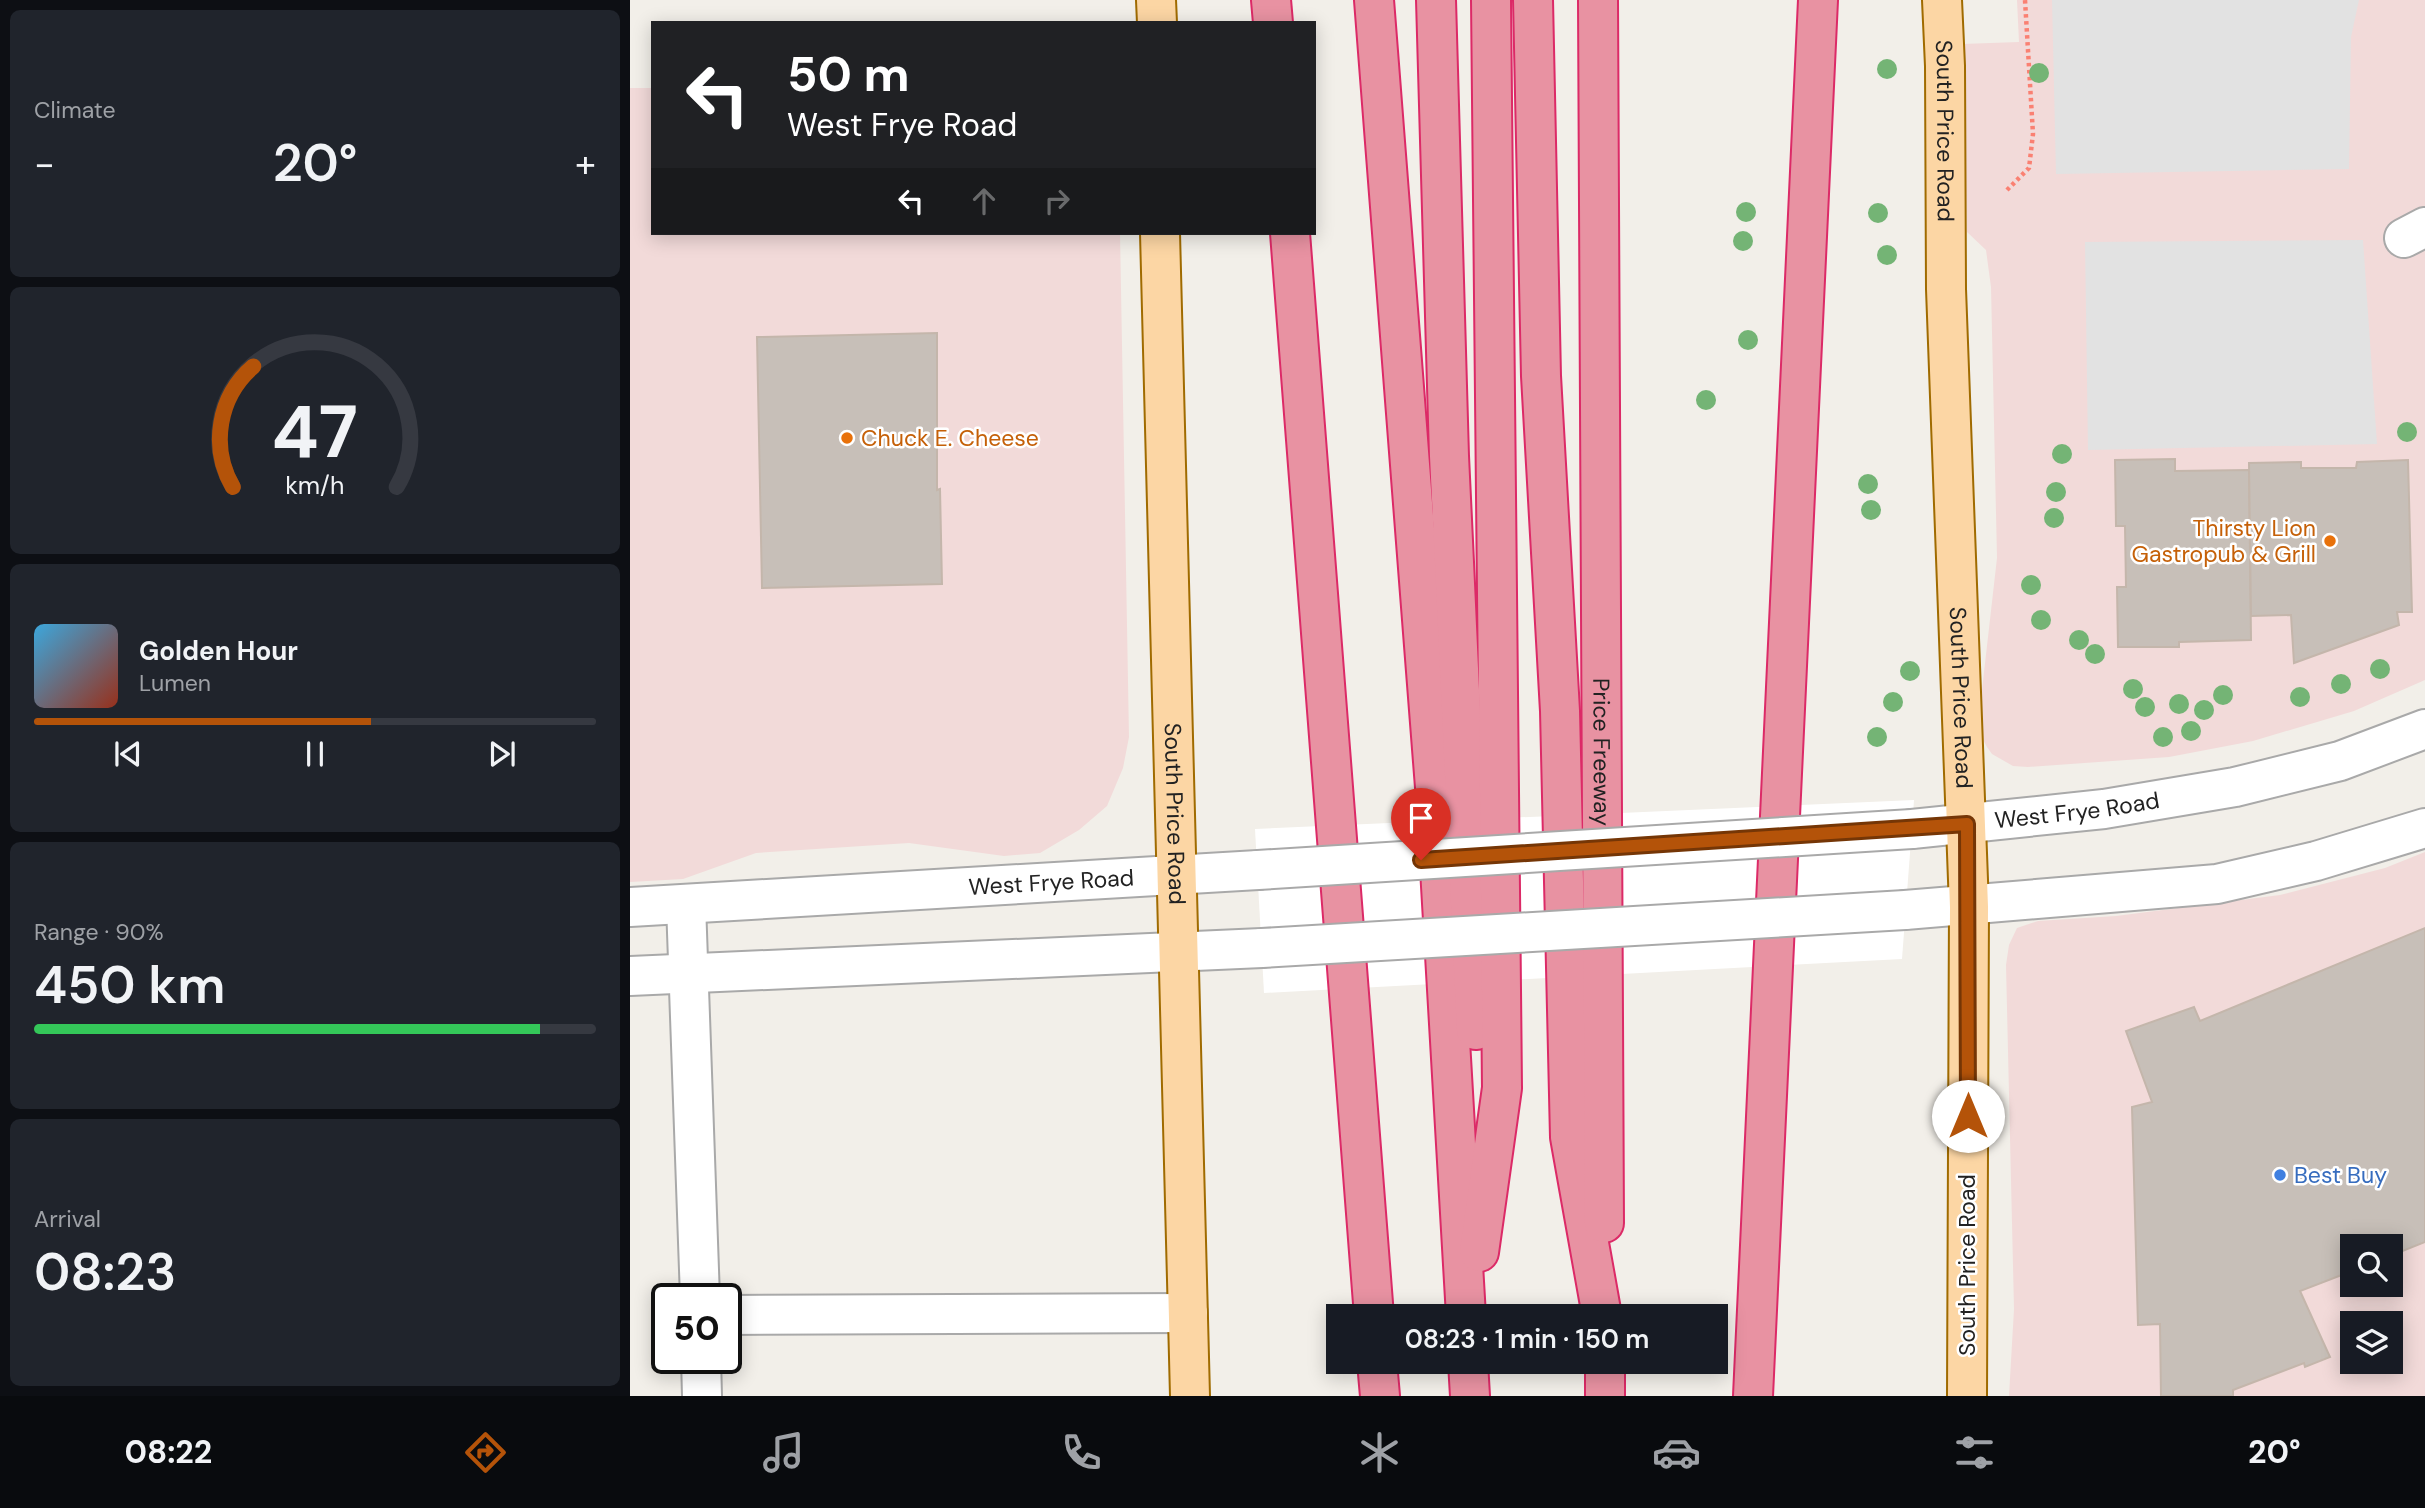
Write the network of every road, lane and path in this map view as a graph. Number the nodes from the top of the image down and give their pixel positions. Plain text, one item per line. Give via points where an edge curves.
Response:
1 (1156, 0) edge
2 (1271, 0) edge
3 (1374, 0) edge
4 (1436, 0) edge
5 (1491, 0) edge
6 (1533, 0) edge
7 (1598, 0) edge
8 (1614, 0) edge
9 (1818, 0) edge
10 (1942, 0) edge
11 (2025, 0) edge
12 (1157, 21) edge
13 (1273, 21) edge
14 (1600, 189) junction
15 (2007, 190) dead end
16 (1160, 235) edge
17 (1290, 235) edge
18 (2425, 729) edge
19 (1967, 824) junction
20 (2425, 828) edge
21 (1175, 874) junction
22 (686, 904) junction
23 (630, 907) edge
24 (1969, 907) junction
25 (1178, 950) junction
26 (690, 973) junction
27 (630, 976) edge
28 (700, 1283) edge
29 (1373, 1304) edge
30 (1467, 1304) edge
31 (1468, 1304) edge
32 (1470, 1304) edge
33 (1601, 1304) edge
34 (1603, 1304) edge
35 (1188, 1313) junction
36 (742, 1315) edge
37 (701, 1374) edge
38 (1378, 1374) edge
39 (1469, 1374) edge
40 (1605, 1374) edge
41 (702, 1396) edge
42 (1191, 1396) edge
43 (1380, 1396) edge
44 (1470, 1396) edge
45 (1605, 1396) edge
46 (1753, 1396) edge
47 (1967, 1396) edge

1 - 12 main road
2 - 13 highway
3 - 30 highway via 1436,800
4 - 31 highway via 1449,456 1476,1051
5 - 32 highway via 1502,1088
6 - 33 highway via 1541,376 1560,711 1570,1136
7 - 14 highway
8 - 14 highway
9 - 46 highway
10 - 19 main road, South Price Road via 1946,289
11 - 15 path via 2033,134 2029,168
14 - 34 highway, Price Freeway
16 - 21 main road, South Price Road
17 - 29 highway
18 - 19 street, West Frye Road via 2340,761 2235,786 2104,809
19 - 21 street, West Frye Road, bridge
19 - 24 main road, South Price Road
20 - 24 street via 2316,861 2217,884
21 - 22 street, West Frye Road
21 - 25 main road, South Price Road
22 - 23 street, West Frye Road
22 - 26 street
24 - 25 street, bridge
24 - 47 main road, South Price Road
25 - 26 street
25 - 35 main road, South Price Road
26 - 27 street
26 - 28 street
35 - 36 street
35 - 42 main road, South Price Road
37 - 41 street
38 - 43 highway
39 - 44 highway
40 - 45 highway

